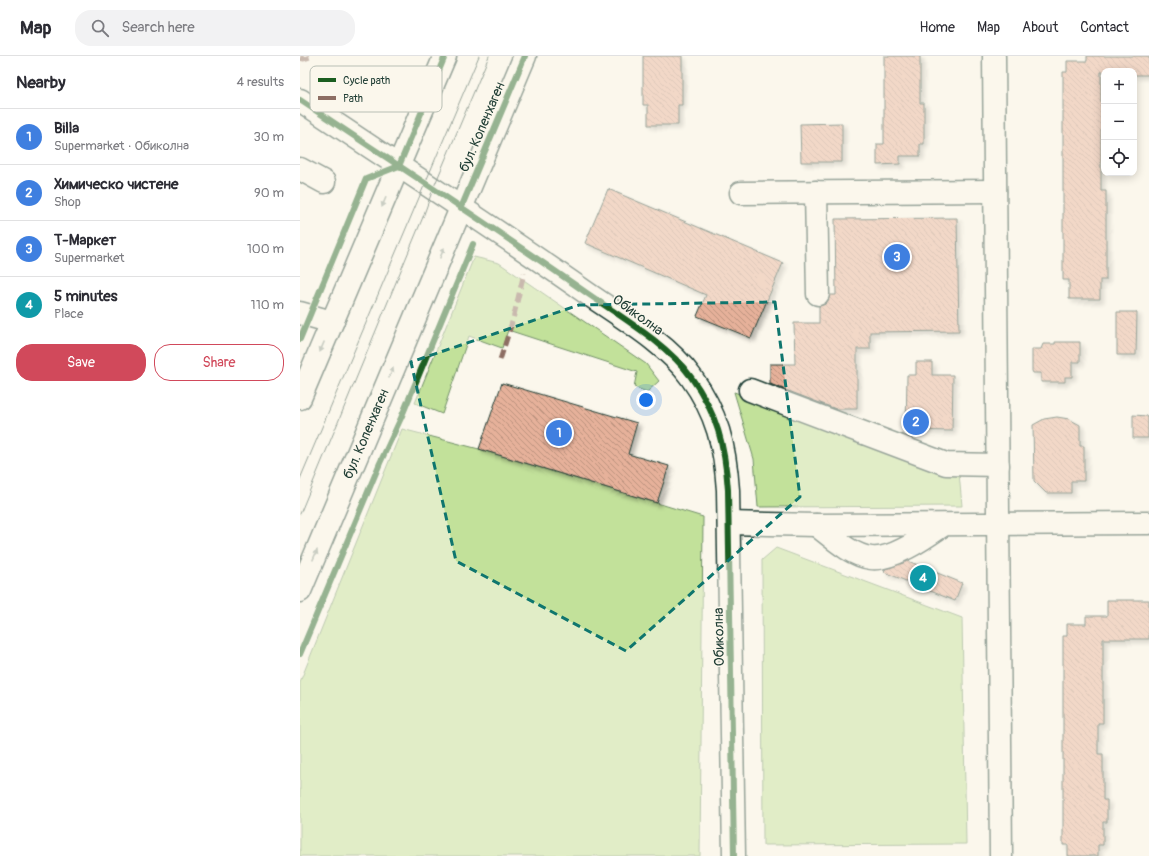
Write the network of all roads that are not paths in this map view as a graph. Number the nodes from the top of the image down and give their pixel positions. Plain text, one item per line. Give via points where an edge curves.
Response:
1 (445, 56) edge
2 (525, 56) edge
3 (994, 56) edge
4 (441, 66) edge
5 (300, 100) edge
6 (310, 107) edge
7 (318, 112) edge
8 (421, 112) edge
9 (398, 166) junction
10 (300, 169) edge
11 (324, 182) dead end
12 (995, 191) junction
13 (741, 192) dead end
14 (816, 192) junction
15 (461, 208) junction
16 (818, 294) dead end
17 (300, 313) edge
18 (332, 322) junction
19 (750, 390) dead end
20 (300, 398) edge
21 (998, 465) junction
22 (729, 523) junction
23 (1149, 523) edge
24 (998, 524) junction
25 (816, 525) junction
26 (943, 525) junction
27 (300, 591) edge
28 (734, 856) edge
29 (1002, 856) edge

1 - 4 street
2 - 15 street, бул. Копенхаген
3 - 12 street
5 - 6 street, Обиколна
7 - 9 street, Обиколна
8 - 9 street
9 - 15 street, Обиколна
9 -> 18 street
10 - 11 street
12 - 14 street
12 - 21 street
13 - 14 street
14 - 16 street
15 - 22 street, Обиколна via 657,343 690,375 702,393 721,437 726,456
27 -> 15 street, бул. Копенхаген
17 - 18 street
18 -> 20 street
19 - 21 street via 946,464
21 - 24 street
22 - 25 street
22 - 28 street, Обиколна
23 - 24 street
24 - 26 street
24 - 29 street
25 - 26 street
25 - 26 street via 850,550 872,558 910,547

